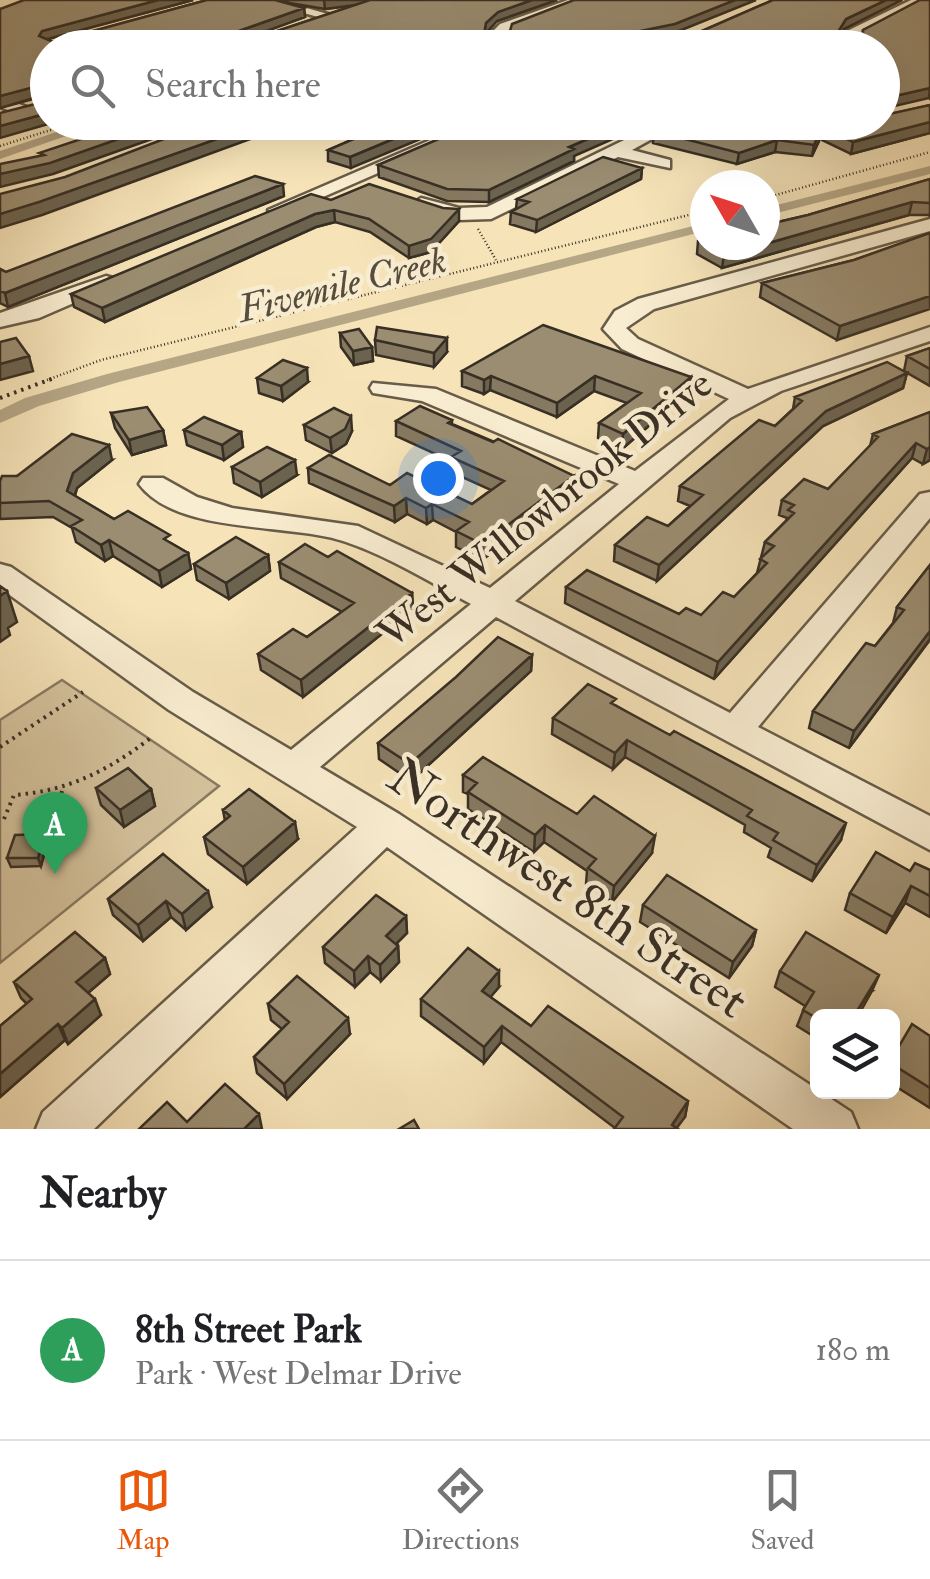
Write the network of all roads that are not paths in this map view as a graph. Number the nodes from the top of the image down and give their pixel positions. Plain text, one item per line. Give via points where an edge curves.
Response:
1 (263, 0) edge
2 (580, 0) edge
3 (921, 0) edge
4 (354, 12) edge
5 (336, 18) junction
6 (300, 28) edge
7 (502, 30) edge
8 (860, 30) edge
9 (0, 102) edge
10 (0, 116) edge
11 (443, 140) edge
12 (640, 140) edge
13 (618, 151) junction
14 (664, 164) dead end
15 (349, 180) junction
16 (374, 188) edge
17 (405, 198) edge
18 (260, 217) edge
19 (930, 225) edge
20 (119, 276) edge
21 (0, 320) edge
22 (930, 334) edge
23 (382, 388) dead end
24 (745, 397) junction
25 (638, 482) junction
26 (154, 484) dead end
27 (930, 500) edge
28 (0, 574) edge
29 (494, 602) junction
30 (734, 731) junction
31 (292, 770) junction
32 (385, 825) junction
33 (930, 834) edge
34 (60, 1129) edge
35 (834, 1129) edge

1 - 5 street
2 - 7 street
3 - 8 street
4 - 5 street
5 - 6 street
9 - 10 street via 28,108
11 - 15 street
12 - 13 street
13 - 14 street
13 - 17 street via 492,213 459,214
15 - 16 street
15 - 18 street
19 - 24 street via 646,304 614,329 630,344
20 - 21 street
22 - 24 street, West Willowbrook Drive
23 - 25 street via 427,394
24 - 25 street, West Willowbrook Drive
25 - 29 street, West Willowbrook Drive
26 - 29 street via 228,516 348,532
27 - 30 street
28 - 31 street, Northwest 8th Street
29 - 30 street
29 - 31 street, West Willowbrook Drive
30 - 33 street
31 - 32 street, Northwest 8th Street
32 - 34 street
32 - 35 street, Northwest 8th Street

